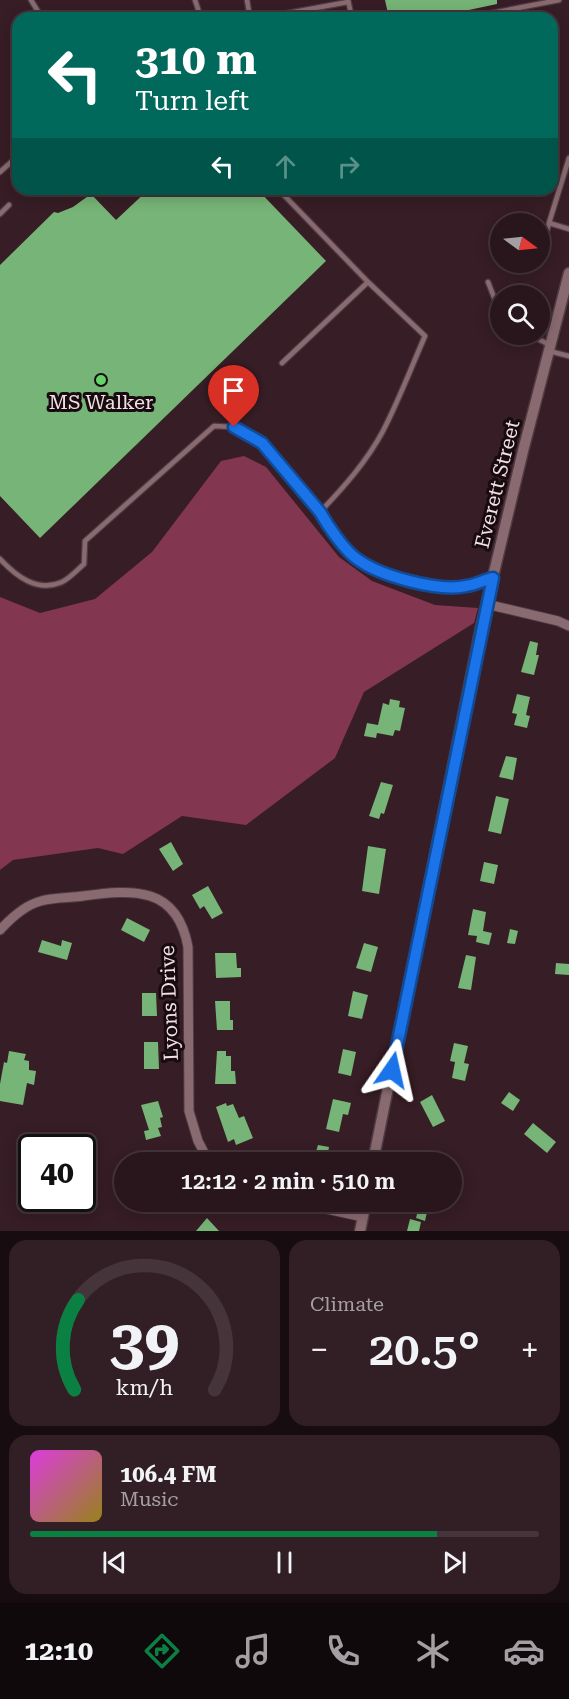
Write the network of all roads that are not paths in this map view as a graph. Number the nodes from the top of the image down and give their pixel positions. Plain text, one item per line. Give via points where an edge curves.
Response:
1 (560, 0) edge
2 (348, 1) edge
3 (292, 12) edge
4 (497, 12) edge
5 (569, 158) edge
6 (12, 161) edge
7 (0, 172) edge
8 (558, 194) edge
9 (284, 195) edge
10 (558, 195) edge
11 (9, 206) dead end
12 (0, 214) edge
13 (550, 220) edge
14 (550, 223) edge
15 (569, 229) edge
16 (568, 278) edge
17 (368, 282) junction
18 (488, 282) dead end
19 (490, 287) edge
20 (545, 345) edge
21 (550, 348) junction
22 (569, 356) edge
23 (282, 363) dead end
24 (234, 396) dead end
25 (234, 427) junction
26 (320, 512) junction
27 (0, 560) edge
28 (493, 578) junction
29 (486, 604) junction
30 (569, 626) edge
31 (0, 930) edge
32 (204, 1152) edge
33 (375, 1152) edge
34 (340, 1212) edge
35 (364, 1212) edge
36 (363, 1217) junction
37 (360, 1231) edge

1 - 4 lane
2 - 3 lane
5 - 8 lane
6 - 7 lane
9 - 17 lane
10 - 13 lane
11 - 12 lane
14 - 15 lane
16 - 21 street, Everett Street
17 - 23 lane
17 - 26 lane via 425,336 382,432 364,461
18 - 19 lane
20 - 21 lane
21 - 22 lane
21 - 28 street, Everett Street
24 - 25 lane
25 - 26 lane via 262,443
25 - 27 lane via 214,426 85,541 84,564 62,582 26,582
26 - 28 lane via 355,558 385,573 406,581 453,587
28 - 29 street, Everett Street
29 - 30 street
29 - 33 street, Everett Street
31 - 32 street, Lyons Drive via 41,901 110,892 138,892 154,898 175,914 184,930 189,956 189,1111
34 - 36 street
35 - 36 street
36 - 37 street

